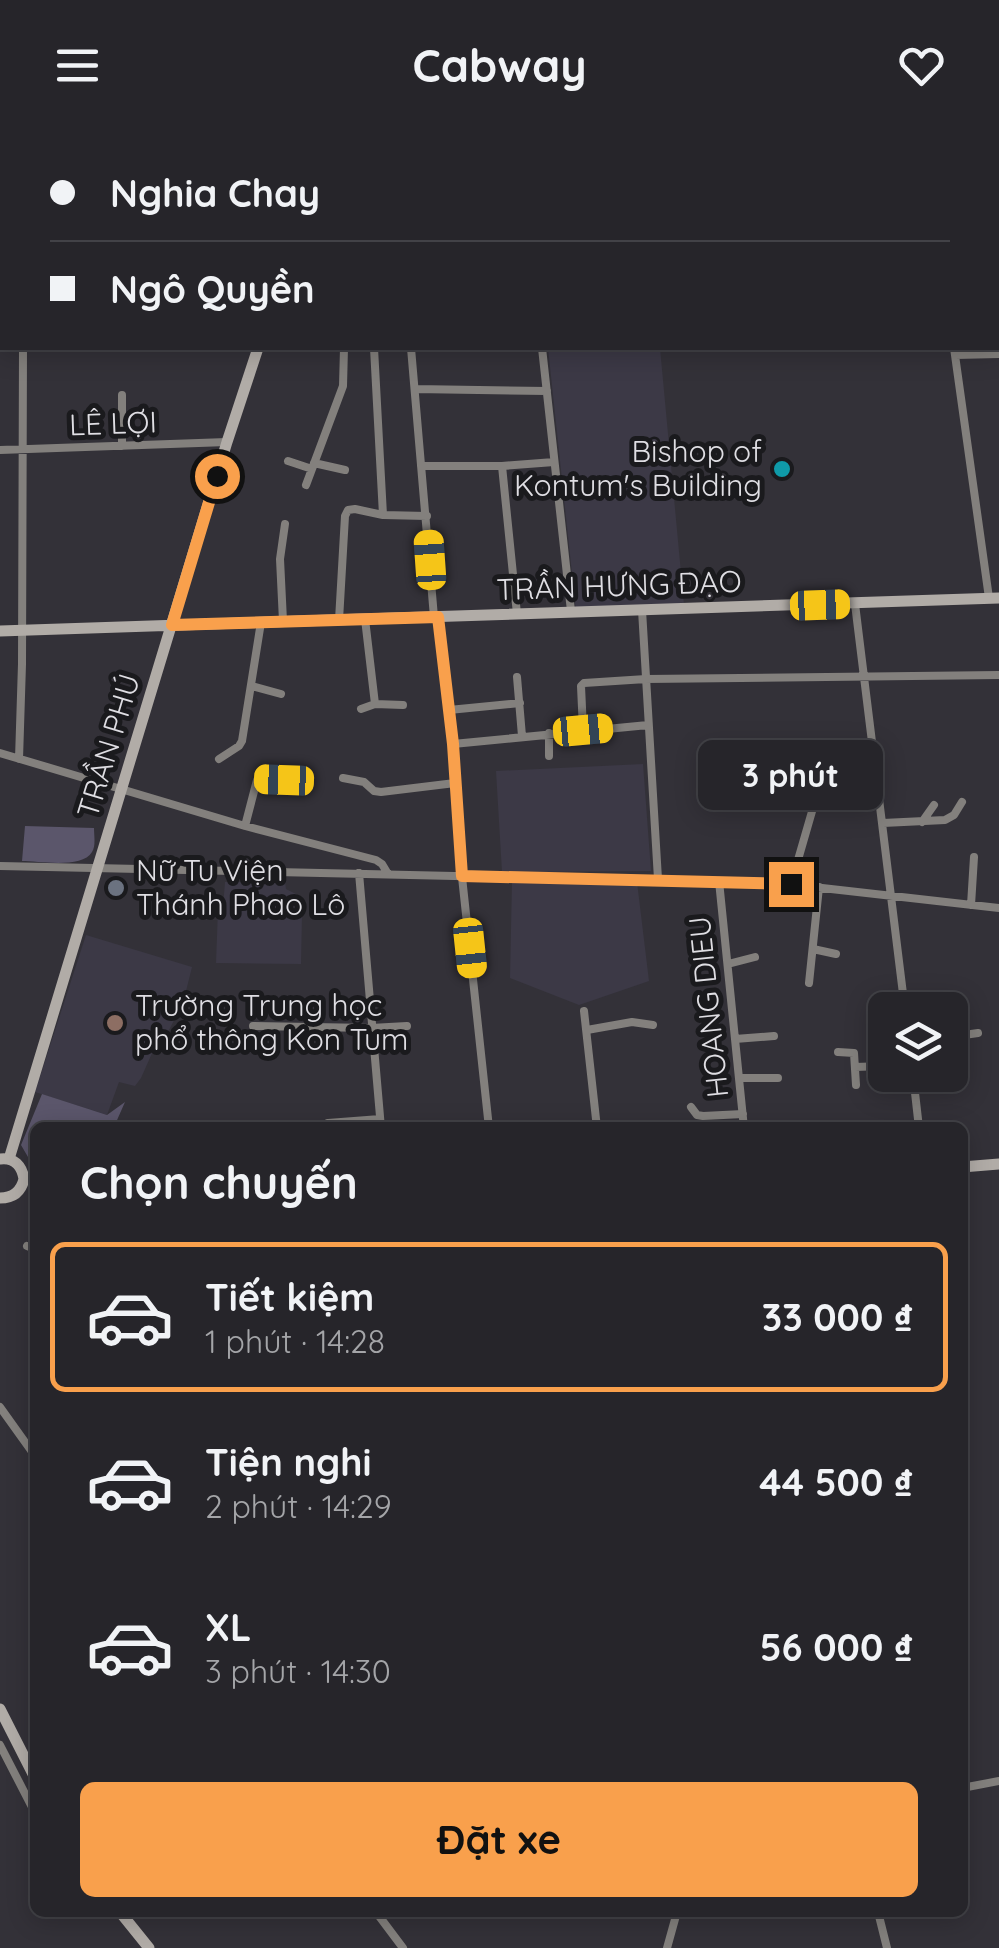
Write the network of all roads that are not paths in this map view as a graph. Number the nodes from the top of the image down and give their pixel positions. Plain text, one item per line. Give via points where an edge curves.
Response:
1 (23, 350) edge
2 (257, 350) edge
3 (344, 350) edge
4 (374, 350) edge
5 (412, 350) edge
6 (542, 350) edge
7 (955, 351) edge
8 (999, 354) edge
9 (414, 388) junction
10 (547, 391) junction
11 (122, 395) dead end
12 (227, 442) junction
13 (122, 446) junction
14 (0, 450) edge
15 (21, 450) junction
16 (288, 461) dead end
17 (554, 462) junction
18 (313, 466) junction
19 (422, 466) junction
20 (502, 466) junction
21 (345, 470) dead end
22 (306, 486) dead end
23 (383, 515) junction
24 (427, 516) junction
25 (285, 524) dead end
26 (994, 598) edge
27 (855, 604) junction
28 (642, 610) junction
29 (571, 612) junction
30 (516, 614) junction
31 (436, 617) junction
32 (365, 619) junction
33 (339, 620) junction
34 (283, 621) junction
35 (261, 622) junction
36 (172, 625) junction
37 (22, 630) junction
38 (0, 631) edge
39 (999, 674) edge
40 (864, 676) junction
41 (517, 678) dead end
42 (646, 679) junction
43 (252, 686) junction
44 (281, 694) dead end
45 (520, 703) junction
46 (374, 704) junction
47 (403, 705) dead end
48 (361, 709) dead end
49 (449, 710) junction
50 (648, 724) junction
51 (583, 730) junction
52 (549, 733) junction
53 (522, 736) junction
54 (453, 744) junction
55 (743, 744) dead end
56 (0, 754) edge
57 (549, 756) dead end
58 (19, 759) junction
59 (220, 759) dead end
60 (875, 760) junction
61 (342, 778) dead end
62 (308, 781) dead end
63 (455, 783) junction
64 (122, 790) junction
65 (962, 802) dead end
66 (934, 805) dead end
67 (836, 807) dead end
68 (922, 822) junction
69 (882, 823) junction
70 (245, 826) junction
71 (974, 857) dead end
72 (0, 866) edge
73 (99, 868) junction
74 (358, 873) junction
75 (388, 874) junction
76 (462, 876) junction
77 (658, 879) junction
78 (719, 882) junction
79 (791, 884) junction
80 (819, 886) junction
81 (892, 894) junction
82 (971, 904) junction
83 (999, 908) edge
84 (813, 949) junction
85 (836, 954) dead end
86 (755, 958) dead end
87 (728, 964) junction
88 (810, 983) dead end
89 (904, 992) edge
90 (584, 1011) dead end
91 (653, 1025) dead end
92 (253, 1026) dead end
93 (408, 1026) dead end
94 (371, 1028) junction
95 (587, 1030) junction
96 (978, 1034) dead end
97 (968, 1035) edge
98 (774, 1036) dead end
99 (735, 1039) junction
100 (838, 1052) dead end
101 (855, 1067) junction
102 (868, 1067) edge
103 (739, 1078) junction
104 (778, 1078) dead end
105 (856, 1086) dead end
106 (915, 1092) edge
107 (691, 1107) dead end
108 (743, 1114) junction
109 (381, 1122) edge
110 (488, 1122) edge
111 (596, 1122) edge
112 (744, 1122) edge
113 (918, 1122) edge
114 (5, 1159) edge
115 (999, 1164) edge
116 (968, 1166) edge
117 (29, 1183) edge
118 (0, 1198) edge
119 (0, 1407) edge
120 (30, 1449) edge
121 (0, 1708) edge
122 (0, 1745) edge
123 (30, 1768) edge
124 (999, 1781) edge
125 (968, 1787) edge
126 (30, 1803) edge
127 (124, 1917) edge
128 (380, 1917) edge
129 (676, 1917) edge
130 (879, 1917) edge
131 (149, 1948) edge
132 (404, 1948) edge
133 (667, 1948) edge
134 (887, 1948) edge

1 - 15 street
2 - 12 street, TRẦN PHÚ
3 - 18 street via 342,386
4 - 23 street
5 - 9 street
6 - 10 street
7 - 8 street
7 - 26 street
9 - 10 street
9 - 19 street
10 - 17 street
11 - 13 street
12 - 13 street, LÊ LỢI
12 - 36 street, TRẦN PHÚ
13 - 15 street, LÊ LỢI
14 - 15 street, LÊ LỢI
15 - 37 street
16 - 18 street
17 - 20 street
17 - 29 street
18 - 21 street
18 - 22 street
19 - 20 street
19 - 24 street
20 - 30 street
23 - 24 street
23 - 33 street via 346,512
24 - 31 street
25 - 34 street
26 - 27 street, TRẦN HƯNG ĐẠO
27 - 28 street, TRẦN HƯNG ĐẠO
27 - 40 street
28 - 29 street, TRẦN HƯNG ĐẠO
28 - 42 street
29 - 30 street, TRẦN HƯNG ĐẠO
30 - 31 street, TRẦN HƯNG ĐẠO
31 - 32 street, TRẦN HƯNG ĐẠO
31 - 49 street
32 - 33 street, TRẦN HƯNG ĐẠO
32 - 46 street
33 - 34 street, TRẦN HƯNG ĐẠO
34 - 35 street, TRẦN HƯNG ĐẠO
35 - 36 street, TRẦN HƯNG ĐẠO
35 - 43 street
36 - 37 street, TRẦN HƯNG ĐẠO
36 - 64 street, TRẦN PHÚ
37 - 38 street, TRẦN HƯNG ĐẠO
37 - 58 street
39 - 40 street
40 - 42 street
40 - 60 street
41 - 45 street
42 - 50 street
42 - 51 street via 582,684
43 - 44 street
43 - 59 street via 240,746
45 - 49 street
45 - 53 street
46 - 47 street
46 - 48 street
49 - 54 street
50 - 51 street
50 - 77 street
51 - 52 street
52 - 53 street
52 - 57 street
53 - 54 street
54 - 63 street
55 - 60 street via 825,760
56 - 58 street
58 - 64 street
60 - 69 street
61 - 63 street via 381,792
62 - 70 street via 257,780
63 - 76 street
64 - 70 street
64 - 73 street, TRẦN PHÚ
65 - 68 street via 945,820
66 - 68 street
67 - 79 street via 813,808
68 - 69 street
69 - 81 street
70 - 75 street via 376,860
71 - 82 street
72 - 73 street
73 - 74 street
73 - 114 street, TRẦN PHÚ
74 - 75 street
74 - 94 street
75 - 76 street
76 - 77 street
76 - 110 street
77 - 78 street
78 - 79 street
78 - 87 street, HOANG DIEU
79 - 80 street
80 - 81 street
80 - 84 street
81 - 82 street
81 - 89 street
82 - 83 street
84 - 85 street
84 - 88 street
86 - 87 street
87 - 99 street, HOANG DIEU
90 - 95 street
91 - 95 street
92 - 94 street
93 - 94 street
94 - 109 street
95 - 111 street
96 - 97 street
98 - 99 street
99 - 103 street, HOANG DIEU
100 - 101 street via 854,1053
101 - 102 street
101 - 105 street
103 - 104 street
103 - 108 street, HOANG DIEU
106 - 113 street
107 - 108 street via 703,1116
108 - 112 street, HOANG DIEU
114 - 117 street via 18,1164
115 - 116 street
117 - 118 street
119 - 120 street
121 - 123 street
122 - 126 street
124 - 125 street
127 - 131 street
128 - 132 street
129 - 133 street
130 - 134 street

